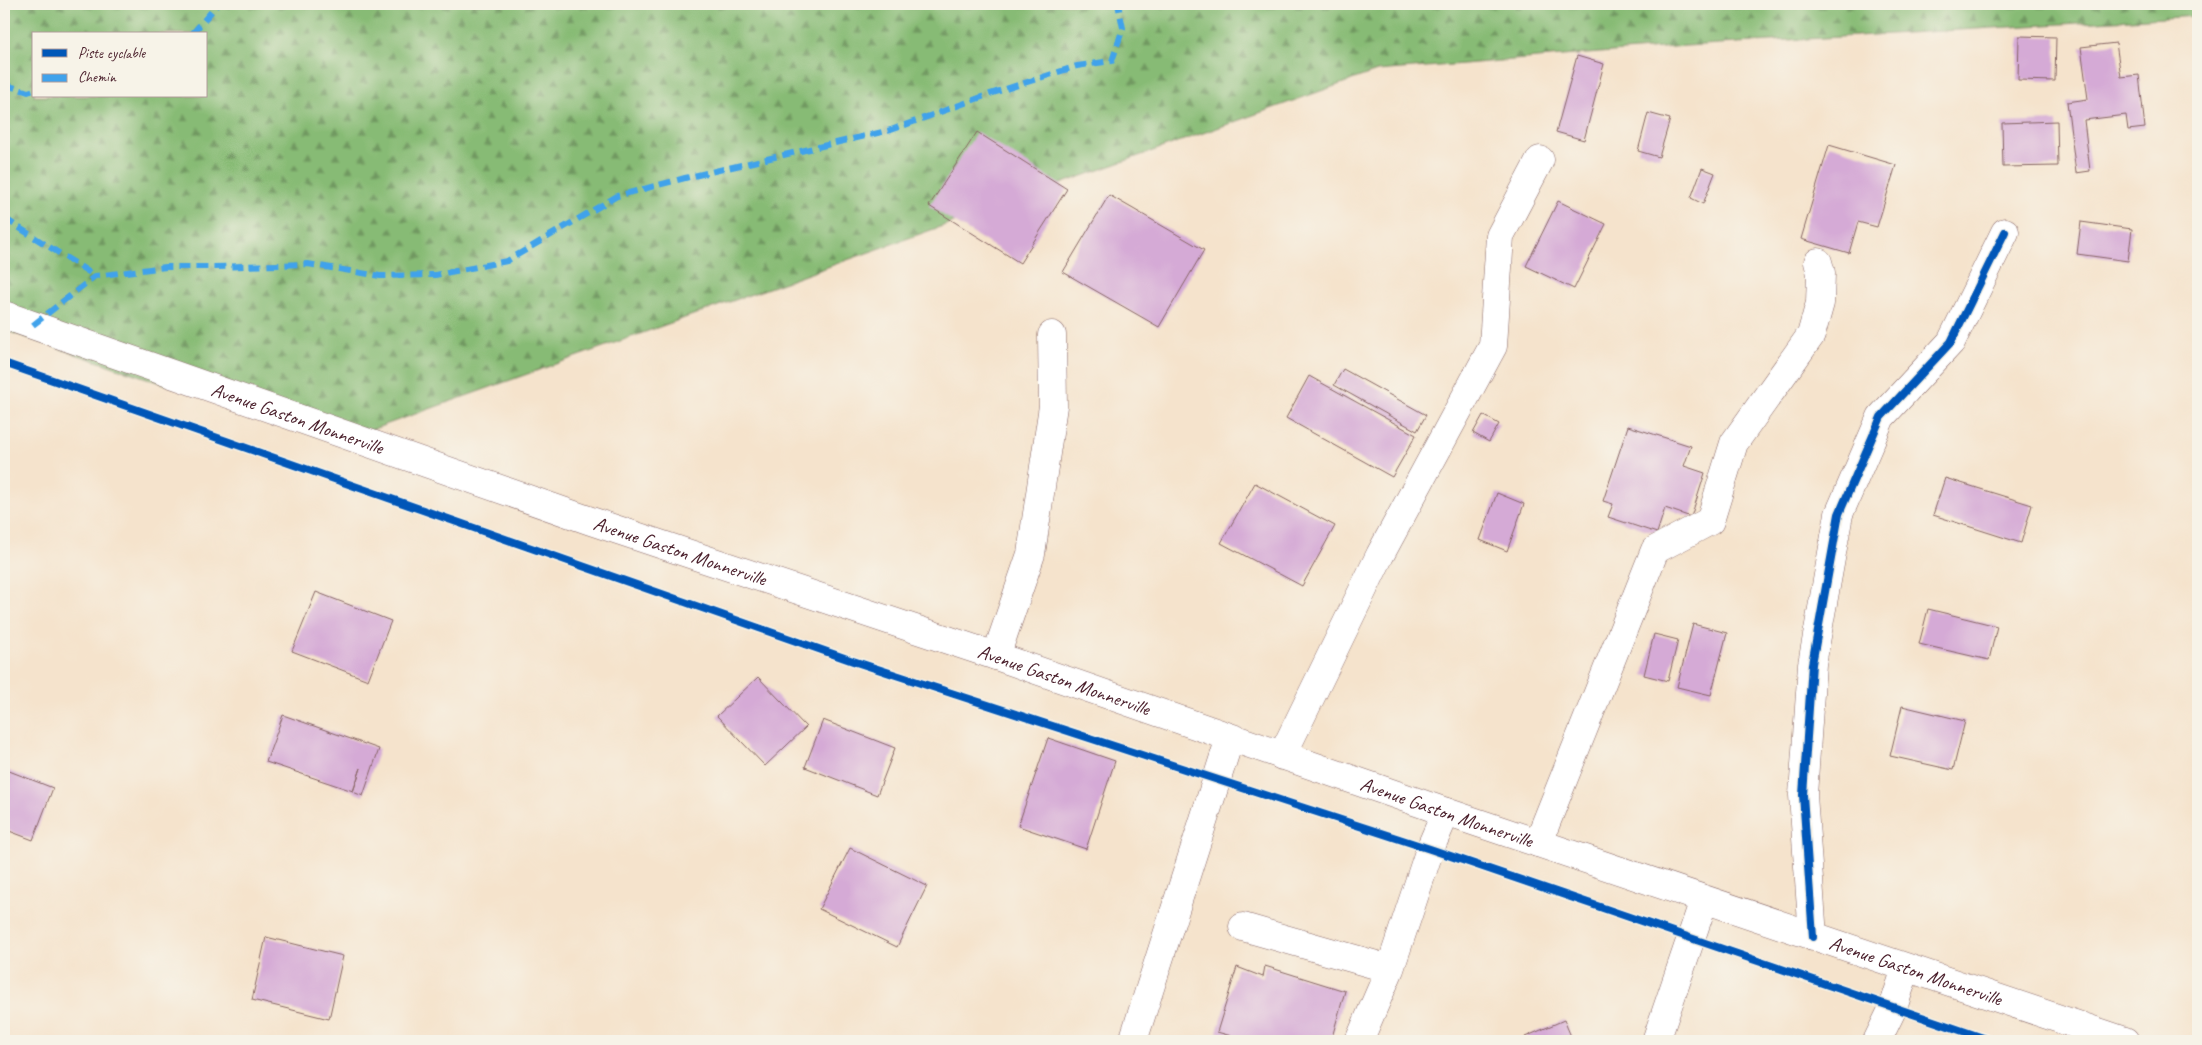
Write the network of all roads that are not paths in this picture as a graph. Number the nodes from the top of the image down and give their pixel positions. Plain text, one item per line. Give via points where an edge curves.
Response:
1 (1540, 160) dead end
2 (2005, 232) dead end
3 (1818, 262) dead end
4 (4, 315) edge
5 (1052, 335) dead end
6 (996, 656) junction
7 (1230, 738) junction
8 (1282, 756) junction
9 (1446, 812) junction
10 (1538, 843) junction
11 (1704, 900) junction
12 (1243, 927) dead end
13 (1814, 936) junction
14 (1390, 968) junction
15 (1906, 968) junction
16 (1133, 1041) edge
17 (1359, 1041) edge
18 (1656, 1041) edge
19 (1877, 1041) edge
20 (2125, 1041) edge

1 - 8 street via 1500,236 1493,346 1380,555
2 - 13 street via 1951,342 1881,417 1839,514 1812,664 1803,795
3 - 10 street via 1820,303 1811,335 1734,443 1710,521 1655,550
4 - 6 street, Avenue Gaston Monnerville via 591,521
5 - 6 street via 1053,406 1031,554
6 - 7 street, Avenue Gaston Monnerville
7 - 8 street, Avenue Gaston Monnerville
7 - 16 street
8 - 9 street, Avenue Gaston Monnerville
9 - 10 street, Avenue Gaston Monnerville
9 - 14 street via 1430,849
10 - 11 street, Avenue Gaston Monnerville
11 - 13 street, Avenue Gaston Monnerville
11 - 18 street
12 - 14 street
13 - 15 street, Avenue Gaston Monnerville
14 - 17 street
15 - 19 street via 1893,1008
15 - 20 street, Avenue Gaston Monnerville

